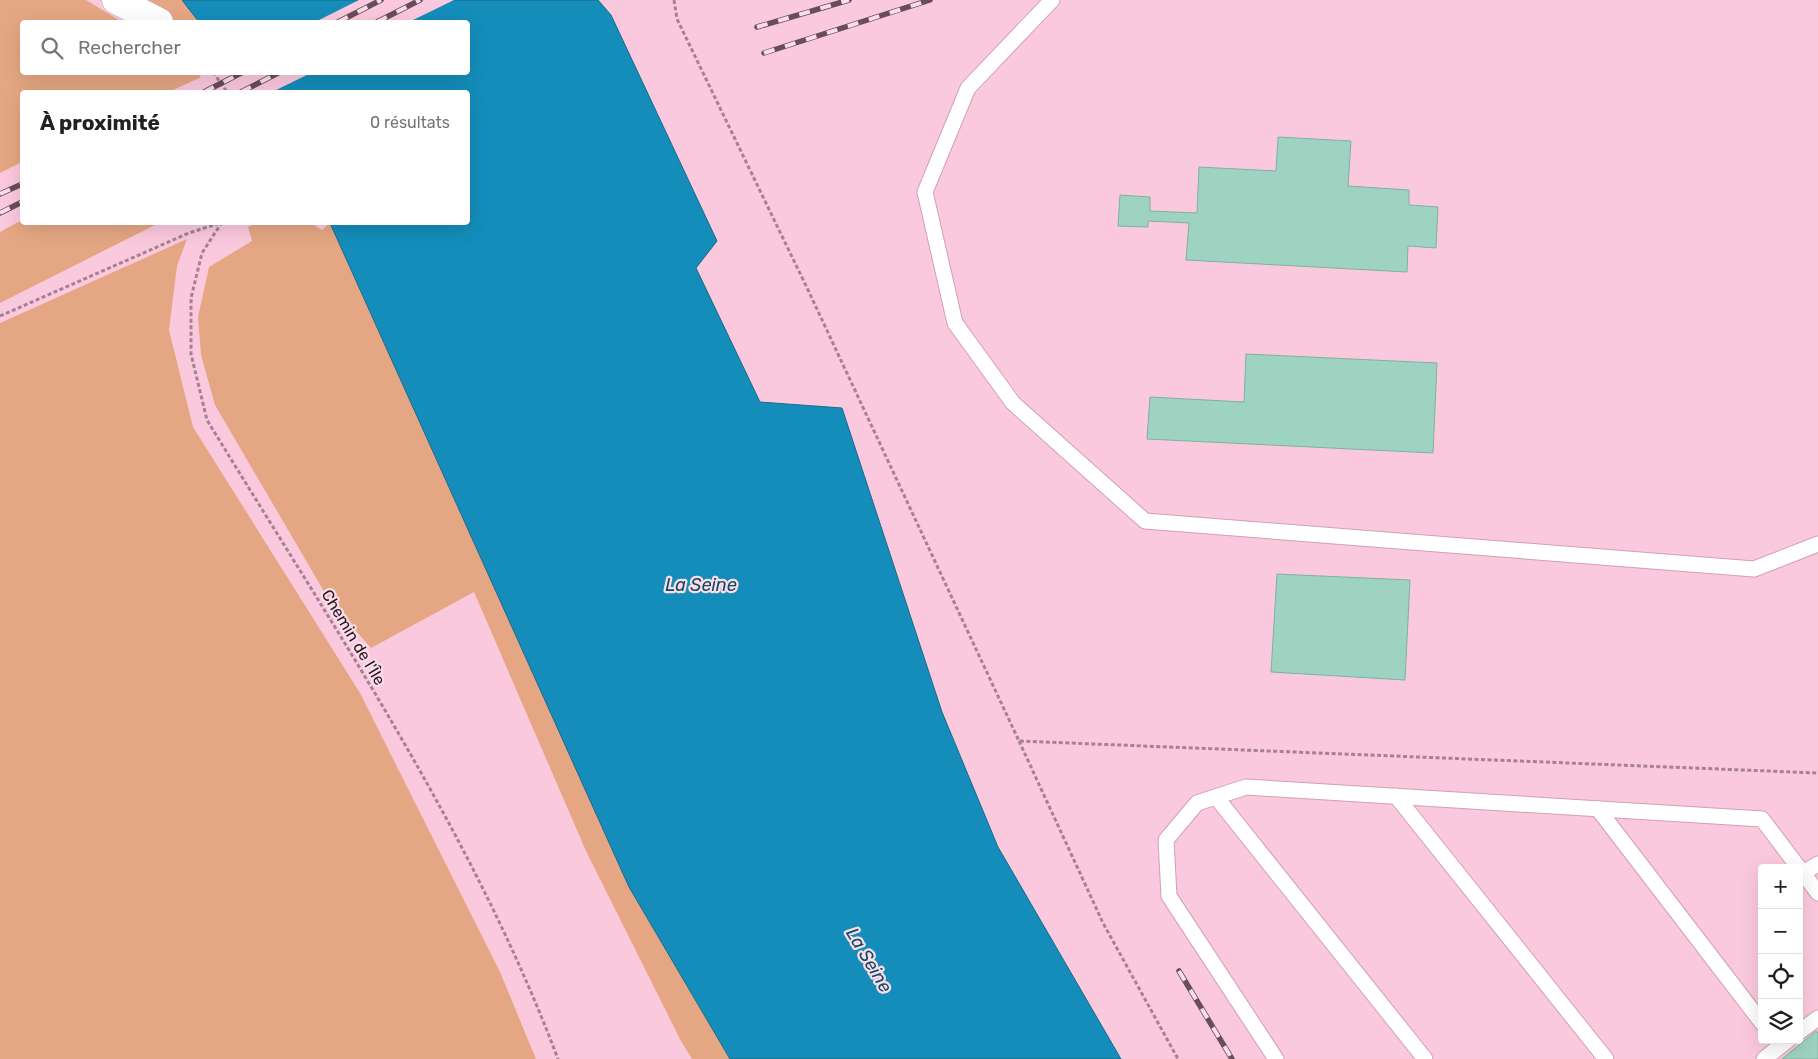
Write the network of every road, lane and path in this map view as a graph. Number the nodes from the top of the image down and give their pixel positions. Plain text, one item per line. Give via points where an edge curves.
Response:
1 (116, 0) edge
2 (674, 0) edge
3 (1052, 0) edge
4 (155, 20) edge
5 (215, 75) edge
6 (226, 90) edge
7 (215, 225) edge
8 (221, 225) edge
9 (0, 316) edge
10 (1818, 544) edge
11 (1019, 741) junction
12 (1818, 773) edge
13 (1396, 796) junction
14 (1216, 797) junction
15 (1598, 809) junction
16 (1796, 864) edge
17 (1818, 864) edge
18 (1803, 869) edge
19 (1803, 874) edge
20 (1818, 893) edge
21 (1758, 1018) edge
22 (1818, 1018) edge
23 (1803, 1029) edge
24 (1779, 1044) edge
25 (558, 1059) edge
26 (1178, 1059) edge
27 (1276, 1059) edge
28 (1425, 1059) edge
29 (1606, 1059) edge
30 (1764, 1059) edge

1 - 4 street
2 - 11 path via 677,19
3 - 10 lane via 968,88 925,192 955,323 1013,403 1145,521 1754,569
5 - 6 path
7 - 9 path via 189,233
8 - 25 path, Chemin de l'Île via 202,253 191,298 191,354 207,420 427,780 481,883
11 - 12 path
11 - 26 path via 1103,923
13 - 14 lane via 1246,787
13 - 15 lane
13 - 29 lane
14 - 27 lane via 1197,803 1166,840 1169,896
14 - 28 lane
15 - 16 lane via 1762,819
15 - 21 lane
17 - 18 lane
19 - 20 lane
22 - 23 lane
24 - 30 lane

